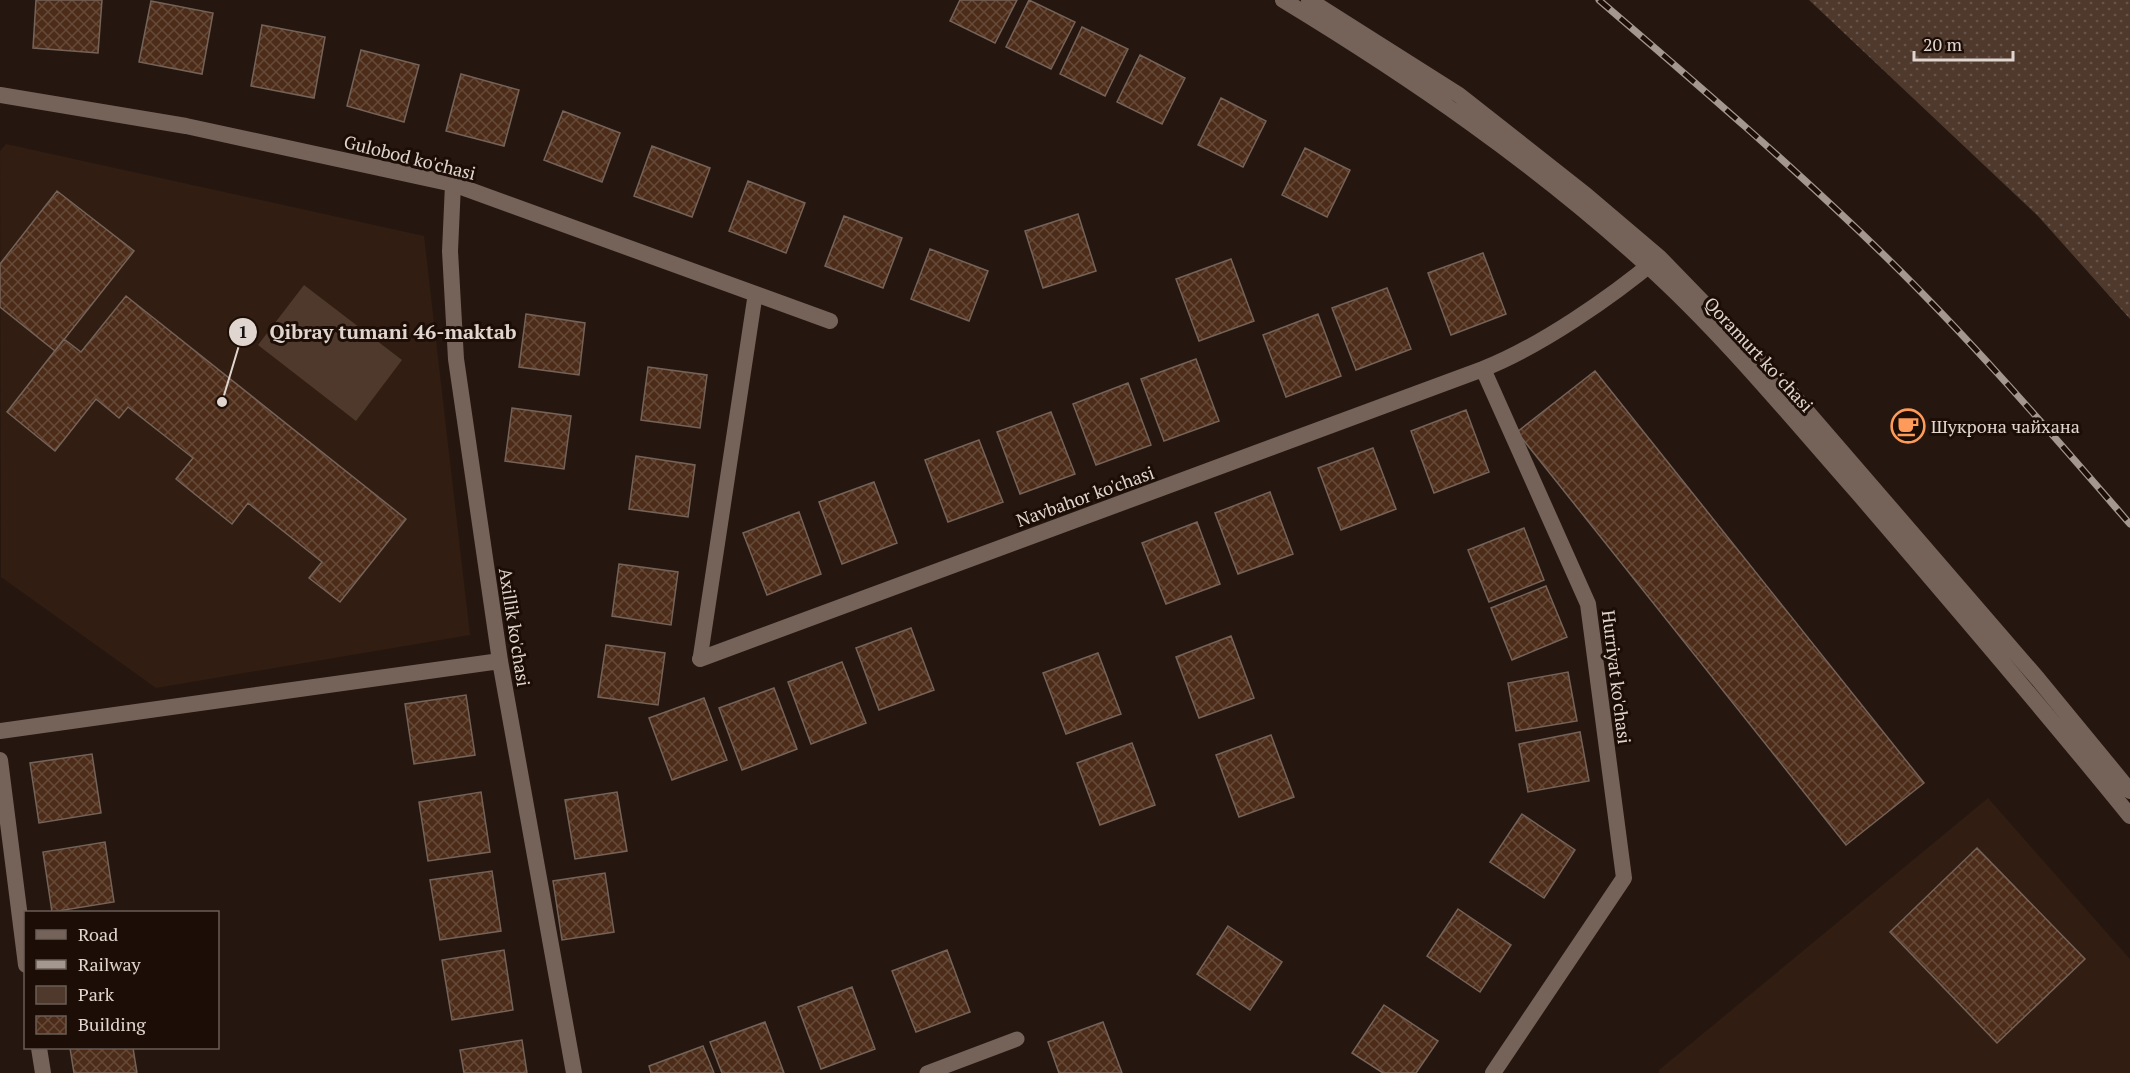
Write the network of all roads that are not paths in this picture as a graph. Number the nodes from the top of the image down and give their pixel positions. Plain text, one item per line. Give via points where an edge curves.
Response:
1 (1283, 0) edge
2 (1309, 0) edge
3 (0, 95) edge
4 (453, 184) junction
5 (1654, 262) junction
6 (755, 296) junction
7 (830, 321) dead end
8 (1483, 369) junction
9 (700, 659) joint
10 (500, 661) junction
11 (0, 731) edge
12 (0, 760) edge
13 (2130, 790) edge
14 (2130, 816) edge
15 (24, 949) edge
16 (1017, 1039) dead end
17 (39, 1049) edge
18 (43, 1073) edge
19 (574, 1073) edge
20 (927, 1073) edge
21 (1493, 1073) edge

1 - 5 street, Qoramurt koʻchasi via 1450,106
2 - 5 street, Qoramurt koʻchasi via 1459,95 1586,195
3 - 4 street, Gulobod ko'chasi via 186,126
4 - 6 street, Gulobod ko'chasi
4 - 10 street, Axillik ko'chasi via 450,251 456,359
5 - 8 street via 1628,284 1511,358
5 - 13 street, Qoramurt koʻchasi via 1791,393
5 - 14 street, Qoramurt koʻchasi via 2027,688
6 - 7 street, Gulobod ko'chasi
6 - 9 lane
8 - 9 street, Navbahor ko'chasi
8 - 21 street, Hurriyat ko'chasi via 1588,604 1624,878
10 - 11 street
10 - 19 street, Axillik ko'chasi
12 - 15 street
16 - 20 lane
17 - 18 street

